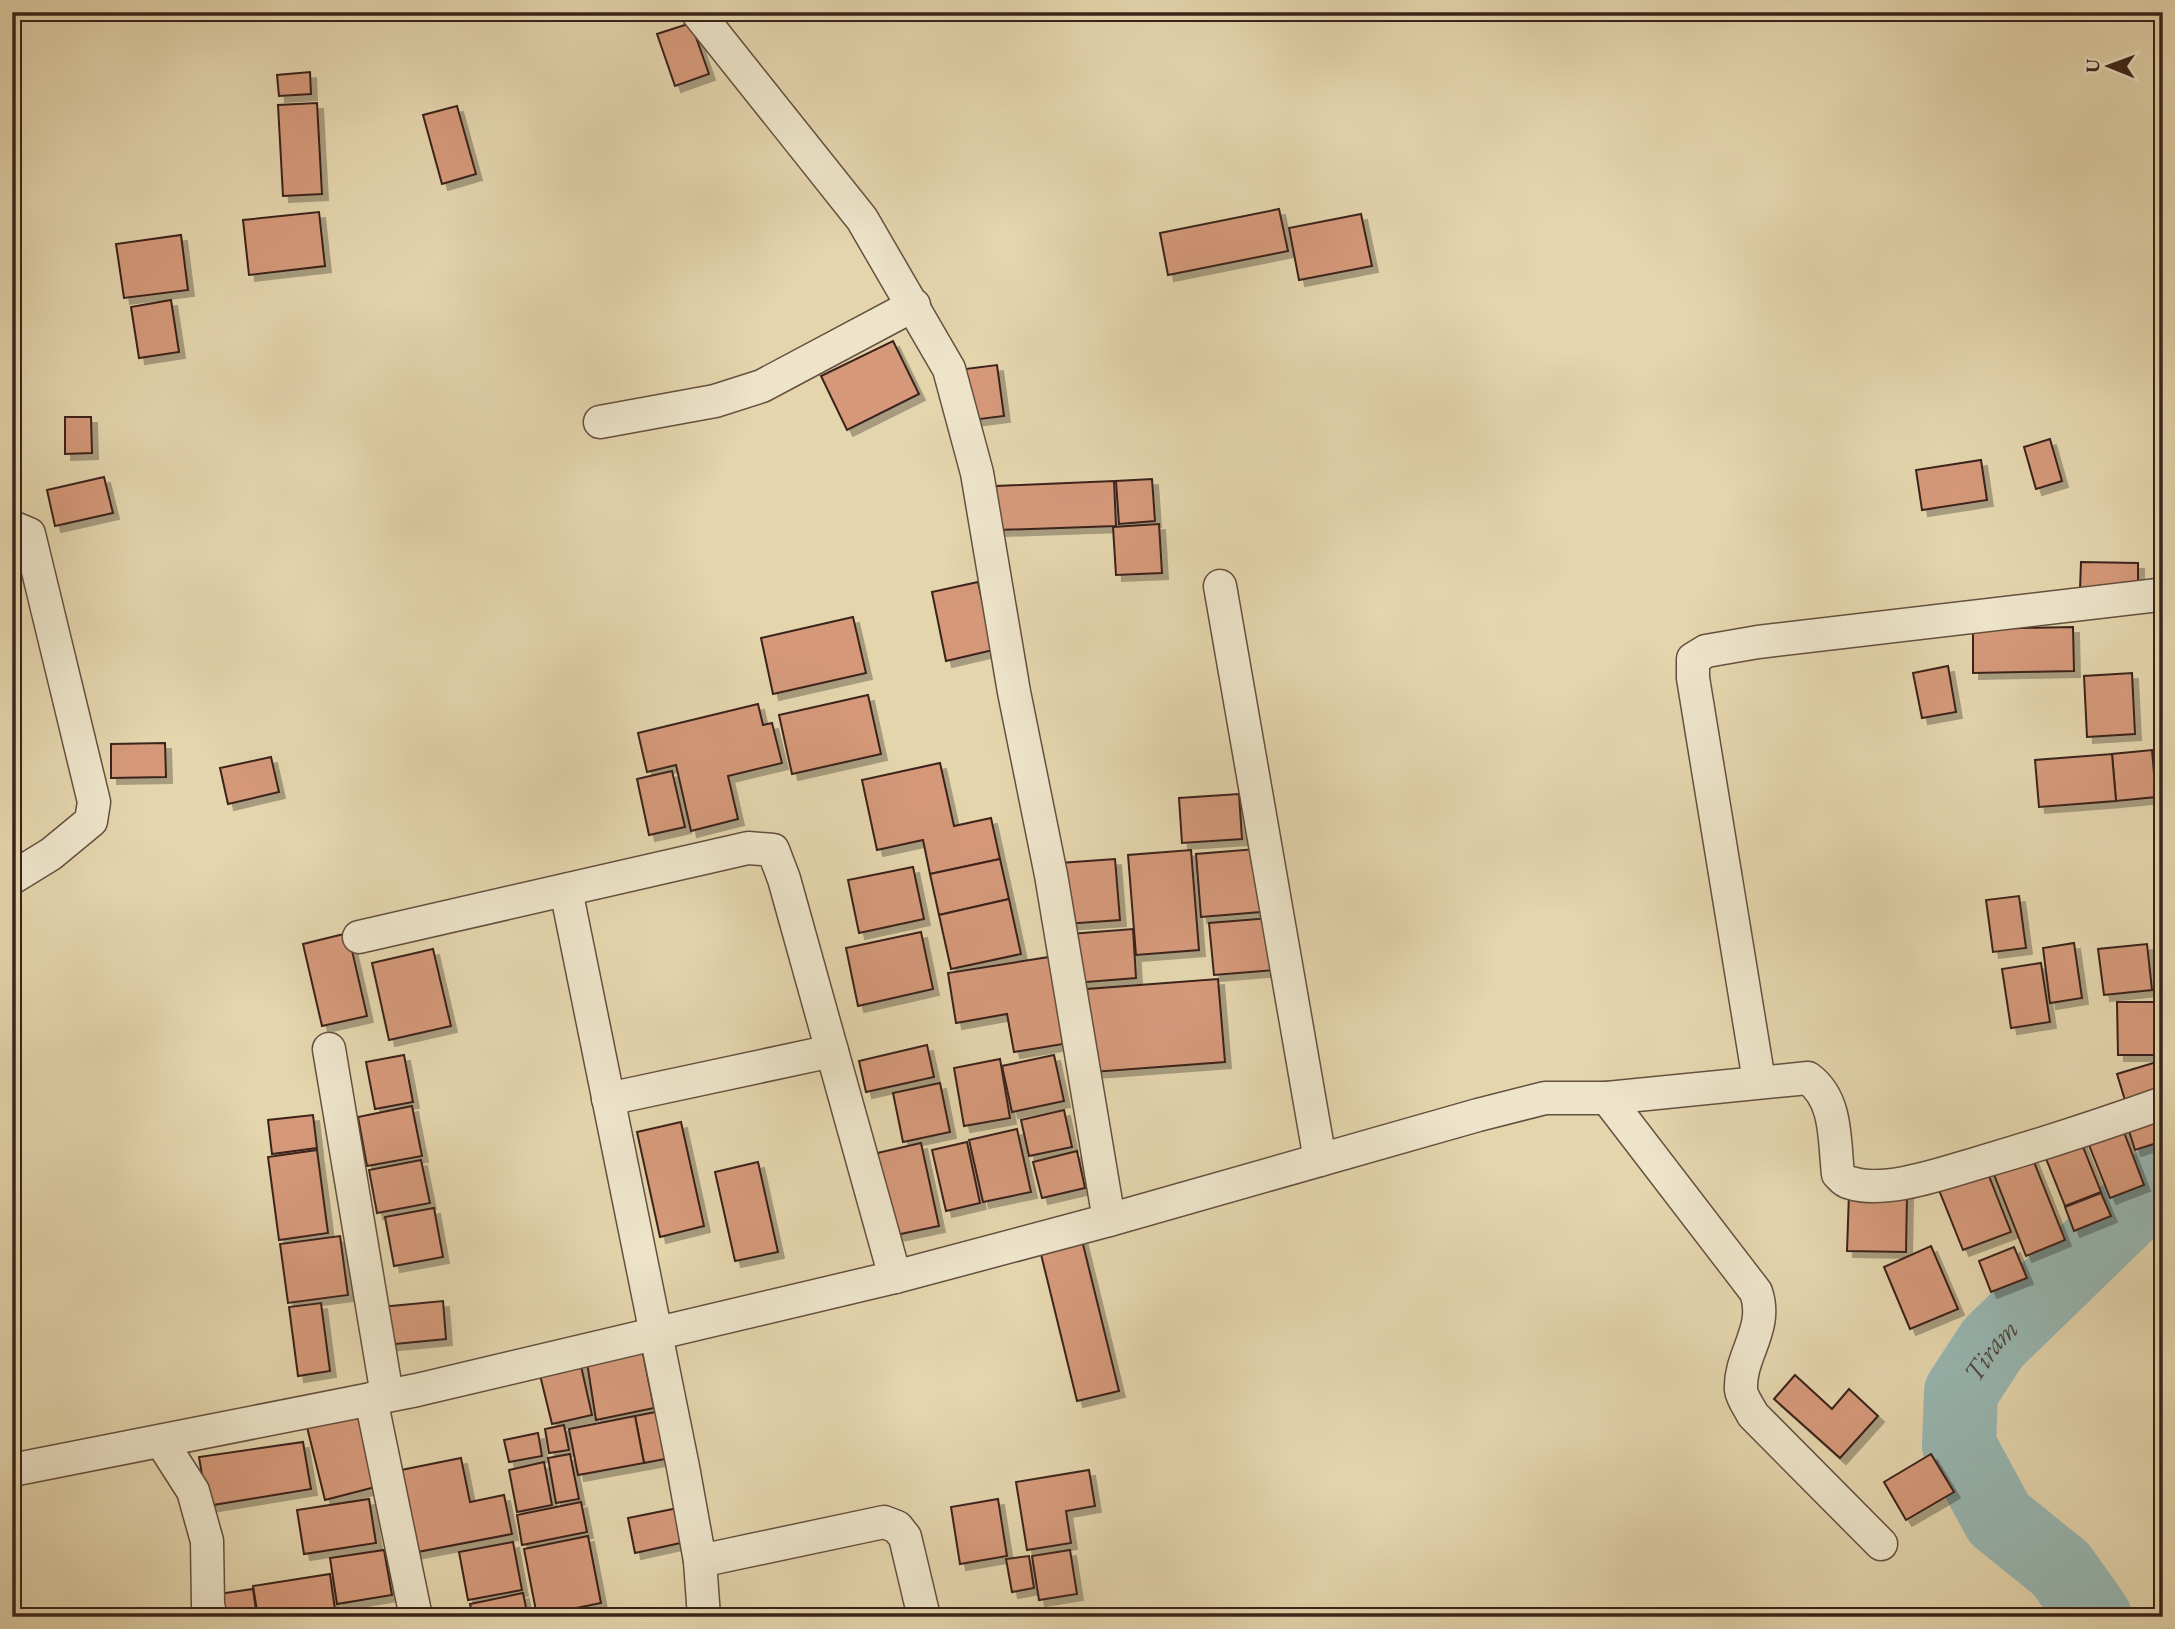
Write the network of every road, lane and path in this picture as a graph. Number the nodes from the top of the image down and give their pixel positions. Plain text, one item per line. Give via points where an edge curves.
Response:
1 (697, 12) edge
2 (914, 305) junction
3 (600, 422) dead end
4 (12, 527) edge
5 (1220, 586) dead end
6 (2158, 595) dead end
7 (12, 878) edge
8 (566, 890) junction
9 (359, 937) dead end
10 (329, 1049) dead end
11 (832, 1051) junction
12 (1759, 1081) junction
13 (1607, 1098) junction
14 (608, 1099) junction
15 (2163, 1103) edge
16 (1320, 1160) junction
17 (1109, 1220) junction
18 (895, 1277) junction
19 (655, 1334) junction
20 (379, 1397) junction
21 (161, 1441) junction
22 (12, 1470) edge
23 (1881, 1544) dead end
24 (700, 1561) junction
25 (211, 1617) edge
26 (416, 1617) edge
27 (704, 1617) edge
28 (924, 1617) edge

1 - 2 street via 862,219
2 - 3 street via 762,386 715,401
2 - 17 street via 949,369 977,474
4 - 7 street via 29,534 94,802 91,821
5 - 16 street
6 - 12 street via 1758,642 1706,651 1693,659
8 - 9 street
8 - 11 street via 748,848 773,850
8 - 14 street
10 - 20 street
11 - 14 street
11 - 18 street
12 - 13 street
12 - 15 street via 1808,1078 1819,1086 1831,1112 1838,1174 1852,1184 1866,1186 1934,1176 2066,1138
13 - 16 street via 1545,1098
13 - 23 street via 1756,1292 1761,1307 1741,1392 1753,1415
14 - 19 street
16 - 17 street
17 - 18 street
18 - 19 street
19 - 20 street
19 - 24 street
20 - 21 street
20 - 26 street
21 - 22 street
21 - 25 street via 193,1491 207,1541
24 - 27 street
24 - 28 street via 884,1522 905,1537

